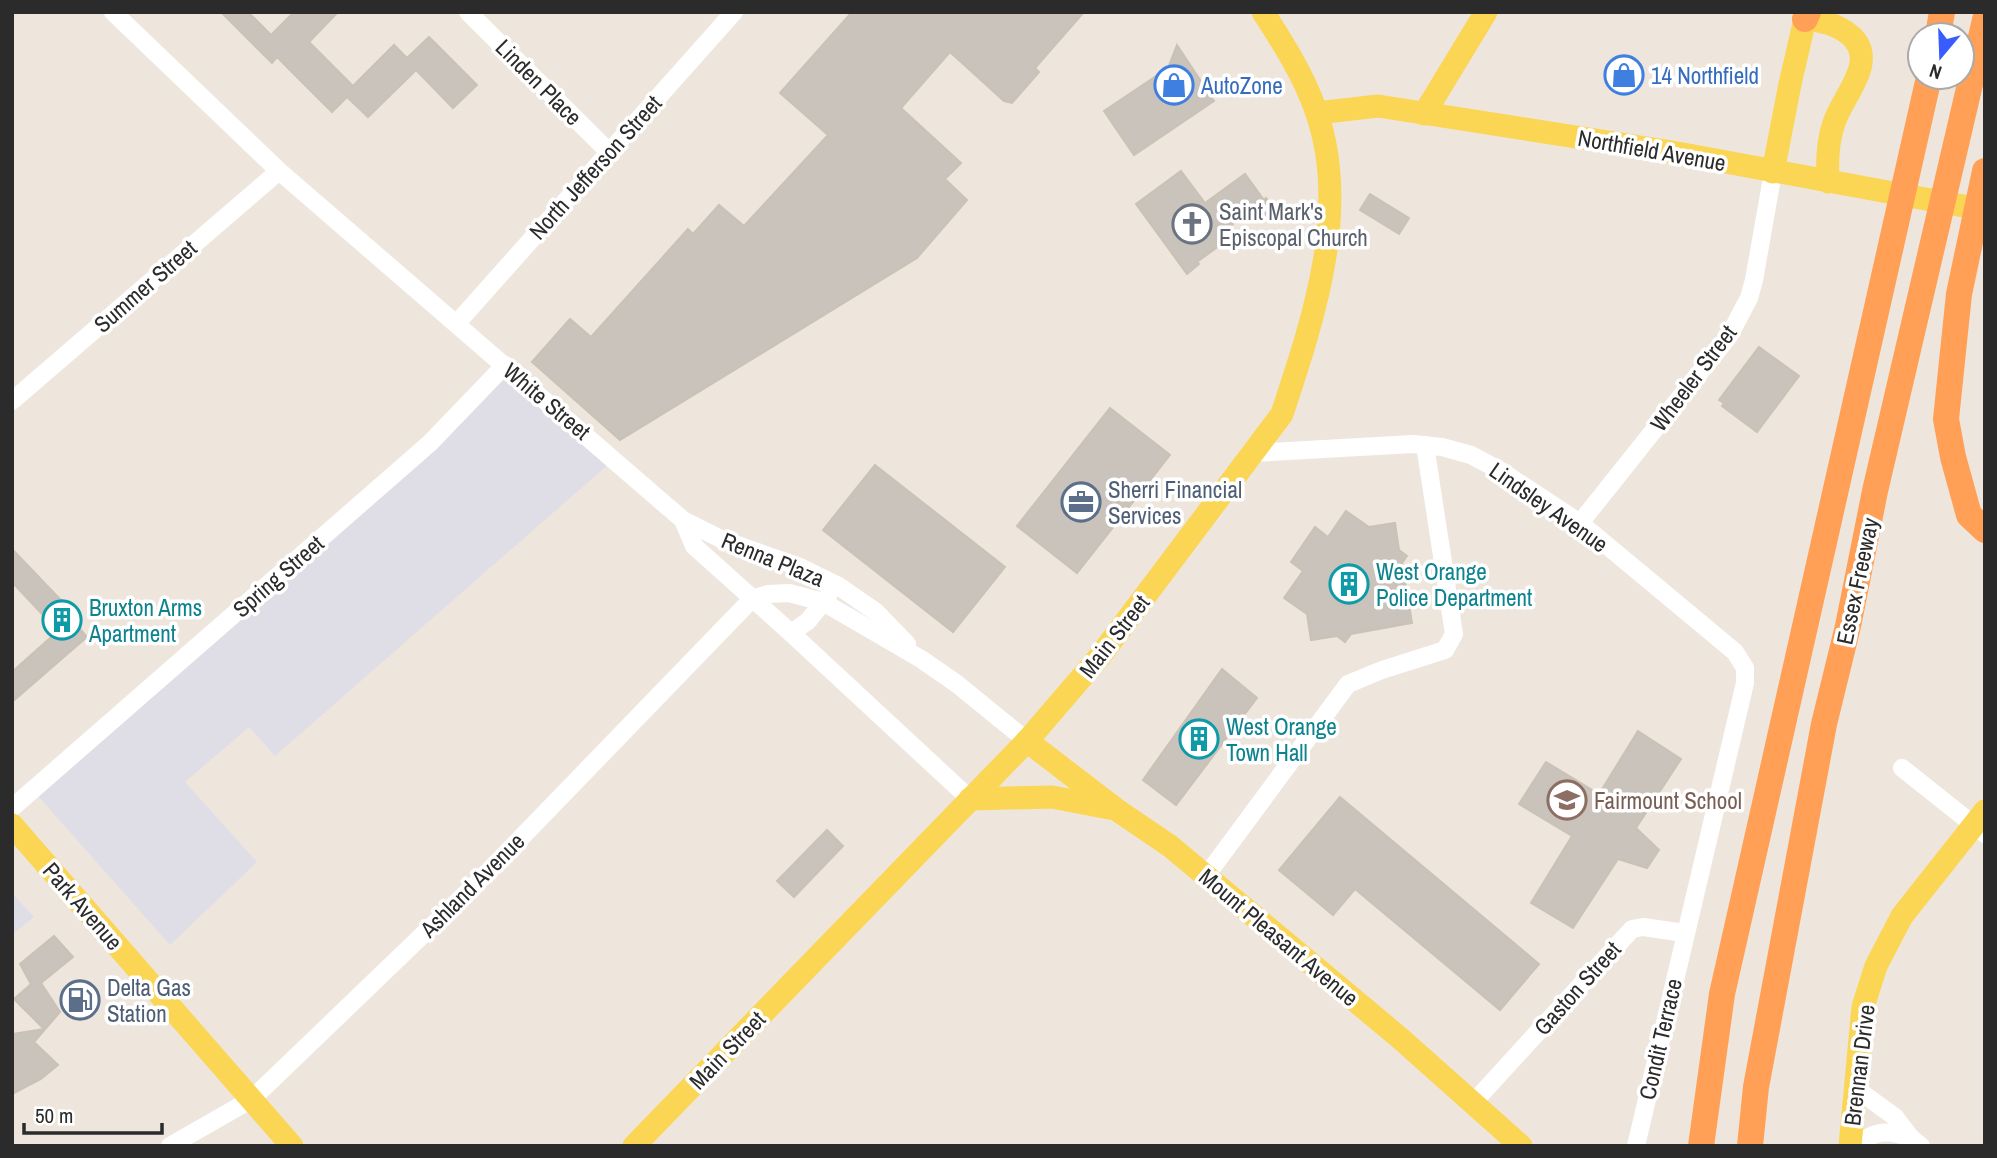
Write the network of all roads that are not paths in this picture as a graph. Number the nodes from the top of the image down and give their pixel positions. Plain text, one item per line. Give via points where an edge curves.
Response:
1 (113, 12) edge
2 (468, 12) edge
3 (734, 12) edge
4 (1263, 12) edge
5 (1486, 12) edge
6 (1807, 16) edge
7 (1985, 20) edge
8 (1926, 91) edge
9 (1317, 113) junction
10 (1424, 114) junction
11 (609, 152) junction
12 (279, 171) junction
13 (1985, 171) edge
14 (1773, 172) junction
15 (1828, 182) junction
16 (1985, 210) edge
17 (457, 323) junction
18 (505, 365) junction
19 (12, 401) edge
20 (1425, 445) junction
21 (1252, 453) junction
22 (683, 520) junction
23 (1580, 523) junction
24 (1977, 523) edge
25 (1985, 549) edge
26 (837, 585) junction
27 (752, 599) junction
28 (823, 602) junction
29 (791, 633) junction
30 (922, 659) junction
31 (1027, 741) junction
32 (1902, 768) dead end
33 (970, 799) junction
34 (12, 808) edge
35 (1117, 810) junction
36 (1981, 823) edge
37 (12, 825) edge
38 (1206, 876) junction
39 (1685, 933) junction
40 (1855, 1088) junction
41 (252, 1099) junction
42 (1473, 1103) junction
43 (1916, 1142) edge
44 (170, 1146) edge
45 (292, 1146) edge
46 (634, 1146) edge
47 (1521, 1146) edge
48 (1636, 1146) edge
49 (1701, 1146) edge
50 (1750, 1146) edge
51 (1850, 1146) edge
52 (1859, 1146) edge

1 - 12 street, White Street
2 - 11 street, Linden Place
3 - 11 street, North Jefferson Street
4 - 9 main road, Main Street
5 - 10 main road
6 - 14 main road
6 - 15 main road via 1832,23 1857,41 1862,53 1861,67 1834,123
7 - 50 highway, Essex Freeway via 1824,724 1756,1087
8 - 49 highway, Essex Freeway via 1722,995
9 - 10 main road, Northfield Avenue via 1378,106
9 - 21 main road, Main Street via 1329,177 1330,225 1325,252 1282,414
10 - 14 main road, Northfield Avenue
11 - 17 street, North Jefferson Street
12 - 17 street, White Street
12 - 19 street, Summer Street
13 - 24 highway via 1959,294 1946,419 1953,457
14 - 15 main road, Northfield Avenue
14 - 23 street, Wheeler Street via 1754,280 1740,316 1729,336
15 - 16 main road, Northfield Avenue
17 - 18 street, White Street
18 - 22 street, White Street
18 - 34 street, Spring Street via 430,443
20 - 21 street, Lindsley Avenue
20 - 23 street, Lindsley Avenue via 1481,460
20 - 38 street via 1454,634 1445,650 1348,684
21 - 31 main road, Main Street via 1101,656
22 - 26 street, Renna Plaza
22 - 27 street, White Street via 694,546
23 - 39 street, Lindsley Avenue via 1735,652 1745,668
24 - 25 highway
26 - 28 street
26 - 30 street, Renna Plaza via 876,612
27 - 28 street, Renna Plaza via 789,593
27 - 29 street, White Street
27 - 41 street, Ashland Avenue via 486,874
28 - 29 street
28 - 30 street, Renna Plaza
29 - 33 street, White Street
30 - 31 street, Renna Plaza
31 - 33 main road, Main Street
31 - 35 main road, Mount Pleasant Avenue
32 - 36 street
33 - 35 main road via 1052,797
33 - 46 main road, Main Street
35 - 38 main road, Mount Pleasant Avenue
36 - 40 main road, Brennan Drive via 1902,915 1876,966 1863,1007
37 - 41 main road, Park Avenue
38 - 42 main road, Mount Pleasant Avenue
39 - 42 street, Gaston Street via 1632,929
39 - 48 street, Condit Terrace
40 - 43 street via 1895,1117
40 - 51 main road, Brennan Drive
41 - 44 street, Ashland Avenue
41 - 45 main road, Park Avenue
42 - 47 main road, Mount Pleasant Avenue
43 - 52 street via 1886,1131

